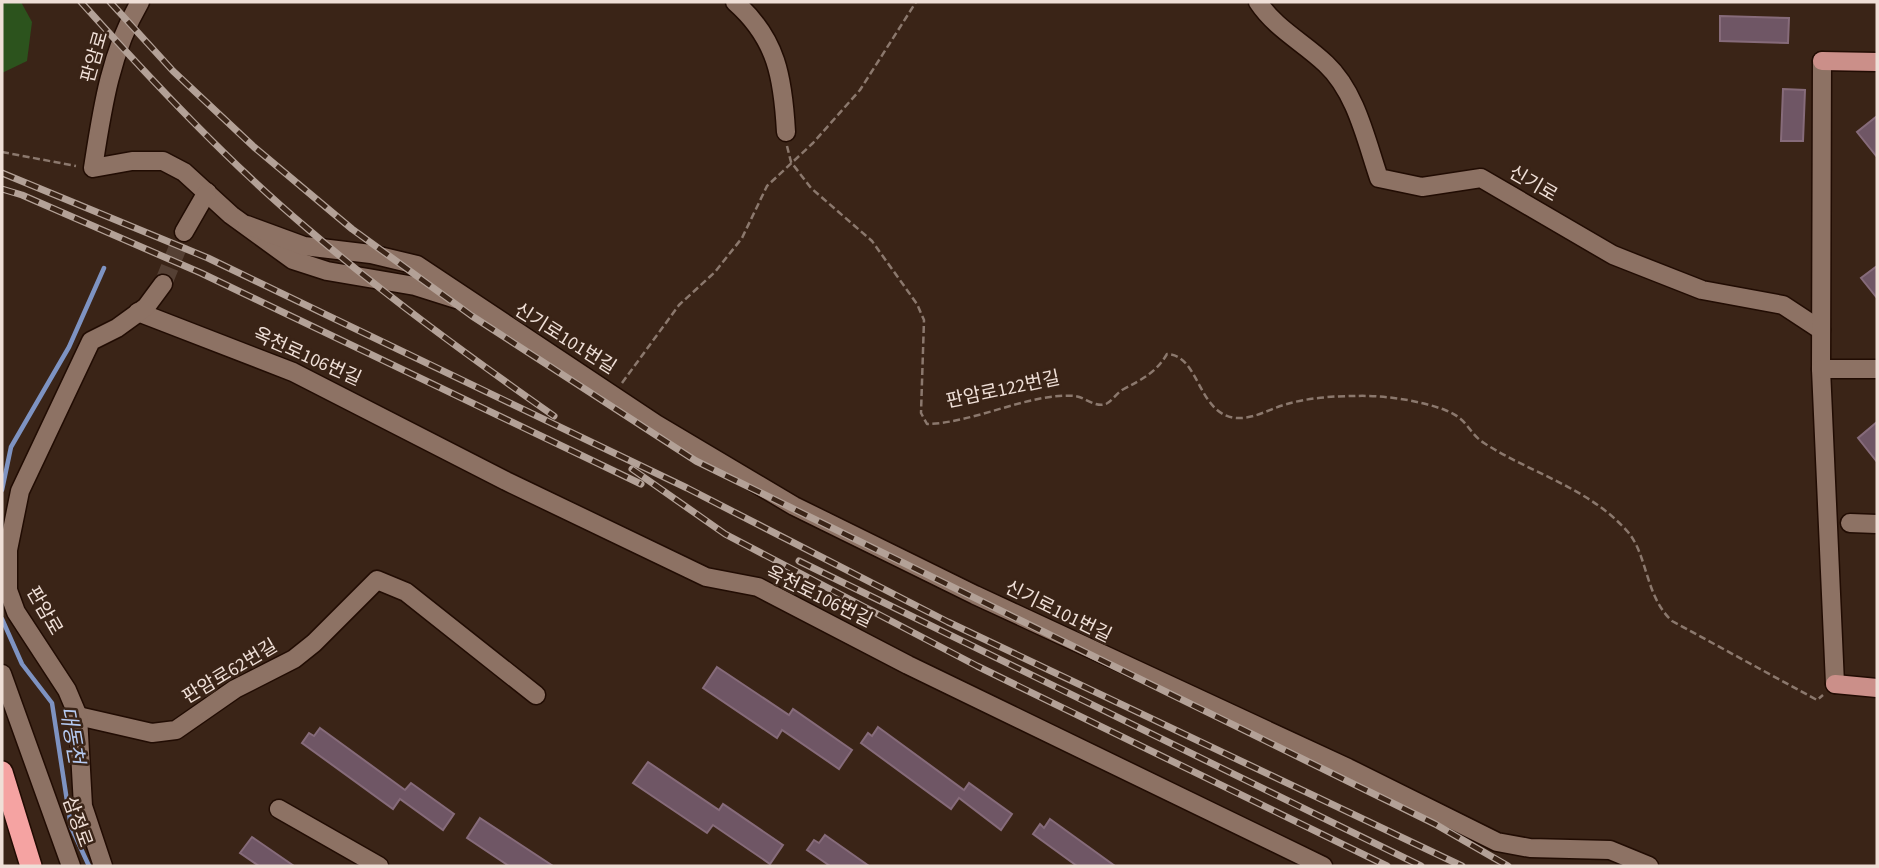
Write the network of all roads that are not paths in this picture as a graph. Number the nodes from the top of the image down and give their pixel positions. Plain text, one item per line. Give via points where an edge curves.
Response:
1 (140, 2) edge
2 (735, 2) edge
3 (1258, 2) edge
4 (1822, 61) joint
5 (1877, 62) edge
6 (786, 132) road end
7 (93, 168) joint
8 (206, 192) junction
9 (184, 232) tunnel mouth
10 (163, 284) tunnel mouth
11 (138, 312) junction
12 (1821, 330) junction
13 (1821, 369) junction
14 (1877, 369) edge
15 (1850, 523) dead end
16 (1877, 524) edge
17 (2, 674) edge
18 (1835, 684) joint
19 (1877, 688) edge
20 (536, 695) dead end
21 (78, 716) junction
22 (2, 772) edge
23 (279, 809) dead end
24 (28, 866) edge
25 (71, 866) edge
26 (103, 866) edge
27 (379, 866) edge
28 (1323, 866) edge
29 (1648, 866) edge

1 - 7 street, 판암로 via 122,32
2 - 6 street via 757,22 771,48 783,90
3 - 12 street, 신기로 via 1270,21 1328,65 1348,92 1379,178 1422,187 1480,177 1613,255 1702,290 1783,305
4 - 5 main road
4 - 12 street
7 - 8 street, 신기로101번길 via 163,161
8 - 9 street
8 - 29 street, 신기로101번길 via 247,225 304,246 417,265 772,493 1116,663 1497,842 1530,848 1610,850
10 - 11 street
11 - 21 street, 판암로 via 91,341 20,491 8,550 8,590 16,612 67,690
11 - 28 street, 옥천로106번길 via 293,372 706,577 758,587 908,665
12 - 13 street
13 - 14 street
13 - 18 street
15 - 16 street
17 - 25 street, 삼정로
18 - 19 main road
20 - 21 street, 판암로62번길 via 406,592 377,580 293,659 235,689 176,730 152,733
21 - 26 street, 판암로 via 83,806
22 - 24 highway
23 - 27 street

